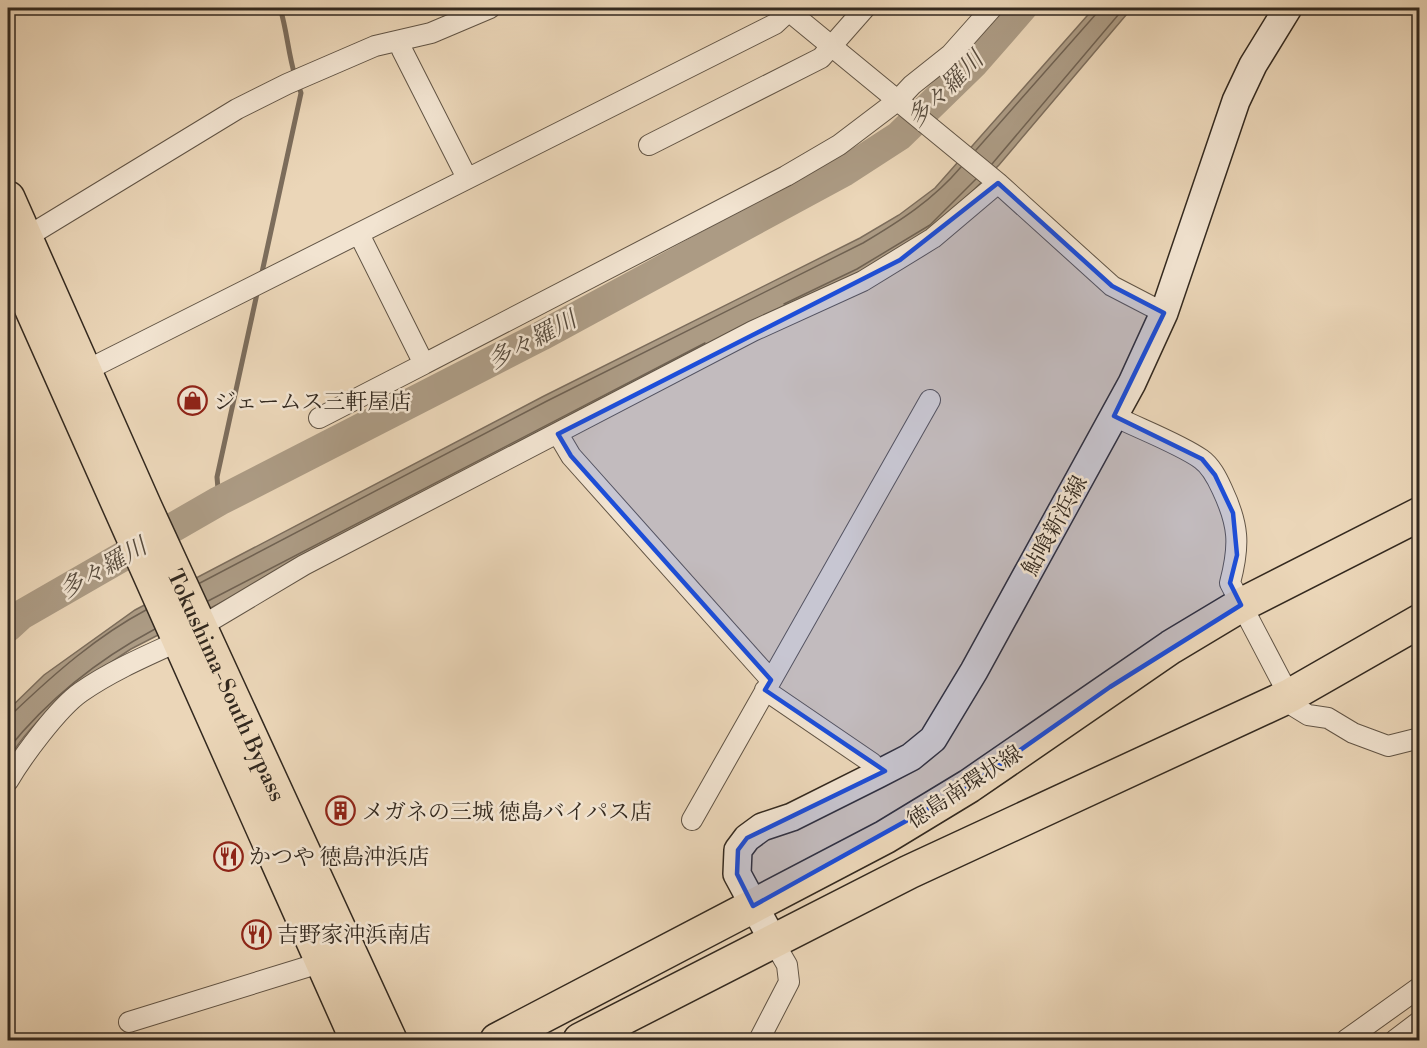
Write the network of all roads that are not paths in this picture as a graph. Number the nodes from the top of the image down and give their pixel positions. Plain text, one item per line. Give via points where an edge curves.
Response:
1 (490, 8) edge
2 (865, 8) edge
3 (992, 8) edge
4 (1288, 8) edge
5 (787, 9) edge
6 (400, 40) junction
7 (832, 44) junction
8 (901, 104) junction
9 (649, 145) dead end
10 (467, 178) junction
11 (995, 181) junction
12 (8, 198) edge
13 (359, 234) junction
14 (16, 247) edge
15 (1164, 313) junction
16 (424, 364) junction
17 (85, 371) junction
18 (930, 400) dead end
19 (1114, 416) junction
20 (319, 418) dead end
21 (558, 434) junction
22 (135, 514) junction
23 (1419, 514) edge
24 (1241, 605) junction
25 (1419, 621) edge
26 (188, 631) junction
27 (768, 685) junction
28 (1289, 696) junction
29 (1419, 738) edge
30 (878, 774) junction
31 (8, 781) edge
32 (692, 820) dead end
33 (753, 906) junction
34 (772, 939) junction
35 (323, 962) junction
36 (1419, 987) edge
37 (1419, 1021) edge
38 (129, 1022) dead end
39 (357, 1041) edge
40 (390, 1041) edge
41 (497, 1041) edge
42 (580, 1041) edge
43 (759, 1041) edge
44 (1346, 1041) edge
45 (1395, 1041) edge

1 - 6 street via 431,33
2 - 7 street
3 - 8 street via 951,54 912,85
4 - 15 main road, 鮎喰新浜線 via 1236,101
5 - 7 street
5 - 10 street via 775,24
6 - 10 street
6 - 14 street via 314,71 237,109
7 - 8 street
7 - 9 street via 821,58
8 - 11 street
8 - 16 street via 786,176
10 - 13 street
11 - 15 street via 1112,286
11 - 21 street via 933,238 900,260 753,331
12 - 14 highway, Tokushima-South Bypass
13 - 16 street
13 - 17 street
14 - 17 highway, Tokushima-South Bypass
14 - 22 highway, Tokushima-South Bypass
15 - 19 main road, 鮎喰新浜線
16 - 20 street
17 - 22 highway, Tokushima-South Bypass
18 - 27 street
19 - 24 street via 1202,459 1215,475 1233,513 1237,555 1230,583
19 - 30 main road, 鮎喰新浜線 via 933,739 911,757
21 - 26 street via 304,565
21 - 27 street via 571,456
22 - 26 highway, Tokushima-South Bypass
23 - 24 highway, 徳島南環状線
24 - 28 street
24 - 33 highway, 徳島南環状線 via 1110,687 969,786 885,837
25 - 28 highway, 徳島南環状線
26 - 31 street via 78,693
26 - 35 highway, Tokushima-South Bypass
26 - 40 highway, Tokushima-South Bypass
27 - 30 street via 872,763
27 - 32 street
28 - 29 street via 1295,707 1308,715 1328,718 1353,733 1388,746
28 - 34 highway, 徳島南環状線
30 - 33 main road, 鮎喰新浜線 via 792,817 762,827 747,838 738,850 737,874
33 - 34 main road, 鮎喰新浜線
33 - 41 highway, 徳島南環状線
34 - 42 highway, 徳島南環状線
34 - 43 street via 787,965 789,982
35 - 38 street
35 - 39 highway, Tokushima-South Bypass
36 - 44 street
37 - 45 street

